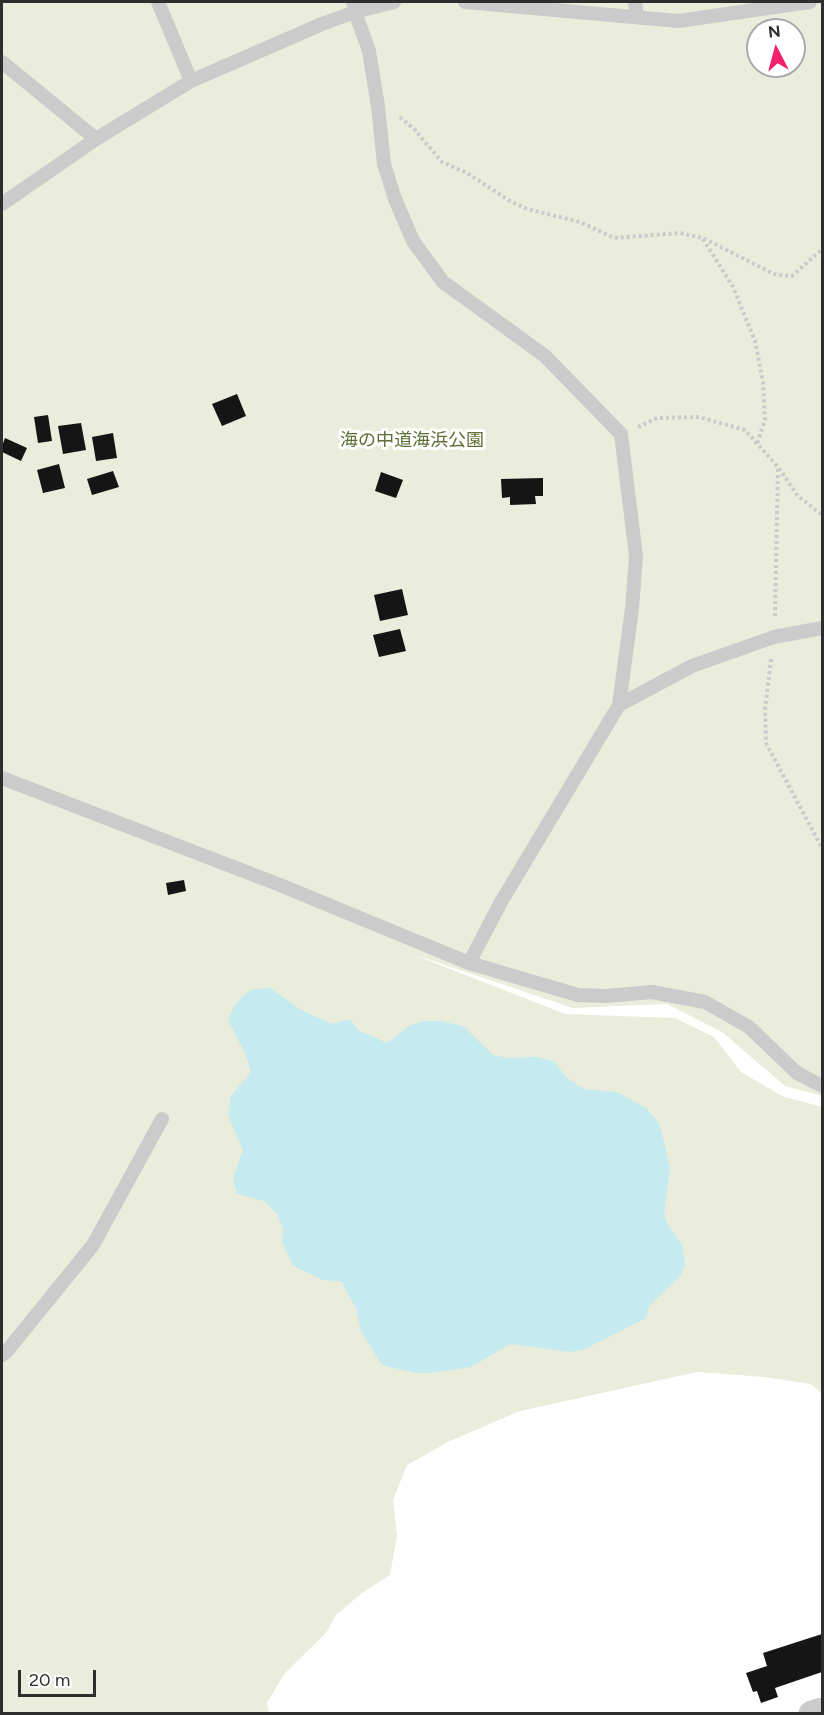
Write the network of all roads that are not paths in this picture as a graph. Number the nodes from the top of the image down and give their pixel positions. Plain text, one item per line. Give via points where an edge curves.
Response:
1 (158, 2) edge
2 (394, 2) edge
3 (465, 2) edge
4 (635, 2) edge
5 (810, 2) edge
6 (354, 7) edge
7 (637, 16) junction
8 (2, 62) edge
9 (191, 81) junction
10 (96, 139) junction
11 (2, 204) edge
12 (822, 628) edge
13 (619, 705) junction
14 (2, 778) edge
15 (469, 963) junction
16 (822, 1086) edge
17 (162, 1119) dead end
18 (2, 1354) edge
19 (822, 1712) edge
20 (812, 1713) edge

1 - 9 lane
2 - 6 lane
3 - 7 lane
4 - 7 lane
5 - 7 lane via 678,21
6 - 9 lane
6 - 13 lane via 369,51 384,164 394,199 413,240 442,282 545,356 621,434 636,556
8 - 10 lane
9 - 10 lane
10 - 11 lane
12 - 13 lane via 774,637 692,666
13 - 15 lane
14 - 15 lane
15 - 16 lane via 578,995 652,992 705,1002 749,1027 797,1073
17 - 18 lane via 93,1245
19 - 20 street

